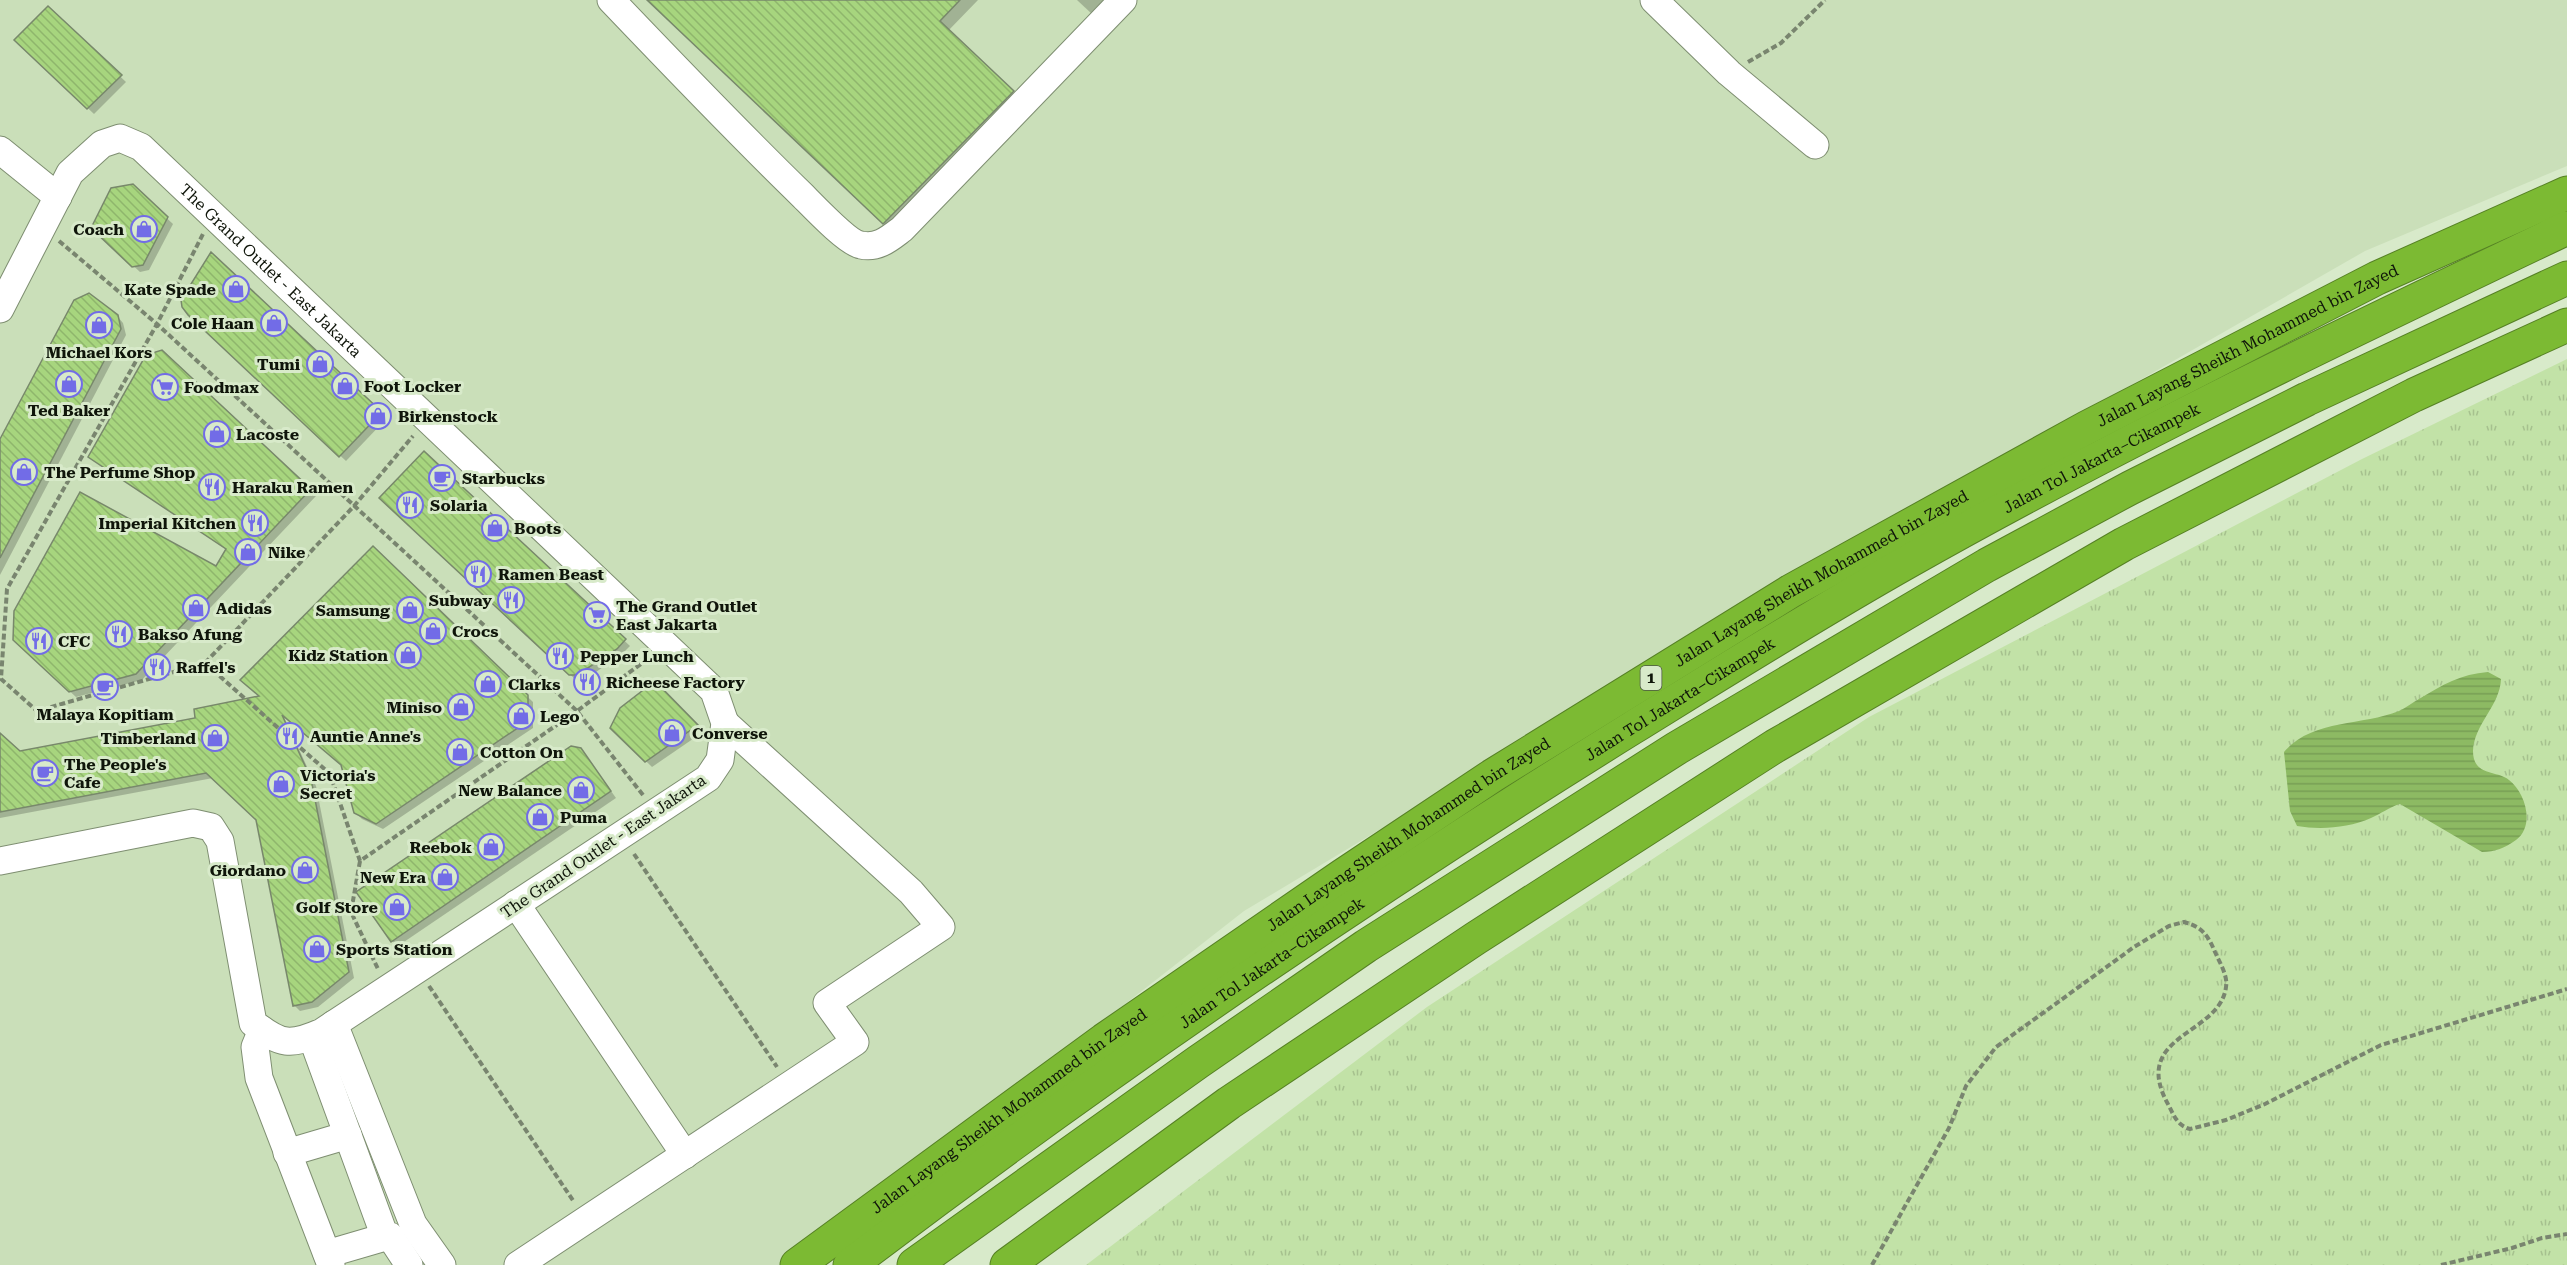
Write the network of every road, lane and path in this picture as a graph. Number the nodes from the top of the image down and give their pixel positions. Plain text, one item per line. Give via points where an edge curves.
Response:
1 (611, 0) edge
2 (1123, 0) edge
3 (1654, 0) edge
4 (1825, 0) edge
5 (1729, 73) junction
6 (1815, 145) dead end
7 (0, 150) edge
8 (2567, 193) edge
9 (58, 197) junction
10 (213, 216) junction
11 (43, 227) junction
12 (2567, 228) edge
13 (2567, 278) edge
14 (7, 279) edge
15 (0, 309) edge
16 (157, 324) junction
17 (2567, 325) edge
18 (427, 419) junction
19 (354, 506) junction
20 (666, 646) junction
21 (205, 663) junction
22 (577, 711) junction
23 (725, 723) junction
24 (656, 812) junction
25 (621, 835) junction
26 (0, 861) edge
27 (360, 861) junction
28 (516, 904) junction
29 (418, 969) junction
30 (388, 989) junction
31 (2567, 989) edge
32 (262, 1030) junction
33 (314, 1034) junction
34 (789, 1085) junction
35 (336, 1129) junction
36 (287, 1153) junction
37 (685, 1155) junction
38 (586, 1220) junction
39 (2567, 1234) edge
40 (385, 1237) junction
41 (329, 1259) edge
42 (409, 1265) edge
43 (442, 1265) edge
44 (518, 1265) edge
45 (797, 1265) edge
46 (850, 1265) edge
47 (914, 1265) edge
48 (1007, 1265) edge
49 (1872, 1265) edge
50 (2441, 1265) edge

1 - 2 lane via 728,123 828,220 860,245 871,246 902,229
3 - 5 lane
4 - 5 path via 1781,43
5 - 6 lane
7 - 9 lane
8 - 45 highway, Jalan Layang Sheikh Mohammed bin Zayed / 1 via 2377,278 2096,422 1791,591 1492,776 1342,876 1104,1040
9 - 10 lane, The Grand Outlet - East Jakarta via 70,173 102,144 120,138 141,147
9 - 11 lane, The Grand Outlet - East Jakarta
10 - 16 path
10 - 18 lane, The Grand Outlet - East Jakarta
11 - 14 lane, The Grand Outlet - East Jakarta
11 - 16 path
12 - 46 highway, Jalan Tol Jakarta–Cikampek / 1 via 2292,359 2048,484 1906,562 1744,659 1473,827 1270,960
13 - 47 highway via 2307,399 2130,488 1987,565 1677,748 1366,946
14 - 15 lane, The Grand Outlet - East Jakarta
16 - 19 path
16 - 21 path via 6,589 1,679 37,711
17 - 48 highway via 2414,395 2124,544 1775,746 1229,1103
18 - 19 path
18 - 20 lane, The Grand Outlet - East Jakarta
19 - 21 path
19 - 22 path
20 - 22 path
20 - 23 lane, The Grand Outlet - East Jakarta via 714,691
21 - 27 path via 330,774
22 - 24 path
22 - 27 path
23 - 24 lane, The Grand Outlet - East Jakarta via 720,760 708,778
23 - 34 lane via 911,892 941,927 827,1003 855,1042
24 - 25 lane, The Grand Outlet - East Jakarta
25 - 28 lane, The Grand Outlet - East Jakarta
25 - 34 path
26 - 32 lane via 193,823 211,827 220,841 253,1023
27 - 30 path via 351,912
28 - 29 lane, The Grand Outlet - East Jakarta
28 - 37 lane
29 - 30 lane, The Grand Outlet - East Jakarta
29 - 38 path
30 - 33 lane, The Grand Outlet - East Jakarta
31 - 49 path via 2381,1045 2265,1104 2190,1129 2176,1120 2162,1095 2162,1057 2210,1015 2227,986 2213,946 2203,931 2184,922 2169,926 1996,1047 1966,1086 1949,1128
32 - 33 lane via 271,1037
32 - 36 lane via 255,1047 259,1078
33 - 35 lane
33 - 43 lane via 412,1224
34 - 37 lane
35 - 36 lane
35 - 40 lane
36 - 41 lane
37 - 38 lane
38 - 44 lane
39 - 50 path
40 - 41 lane
40 - 42 lane via 390,1236

